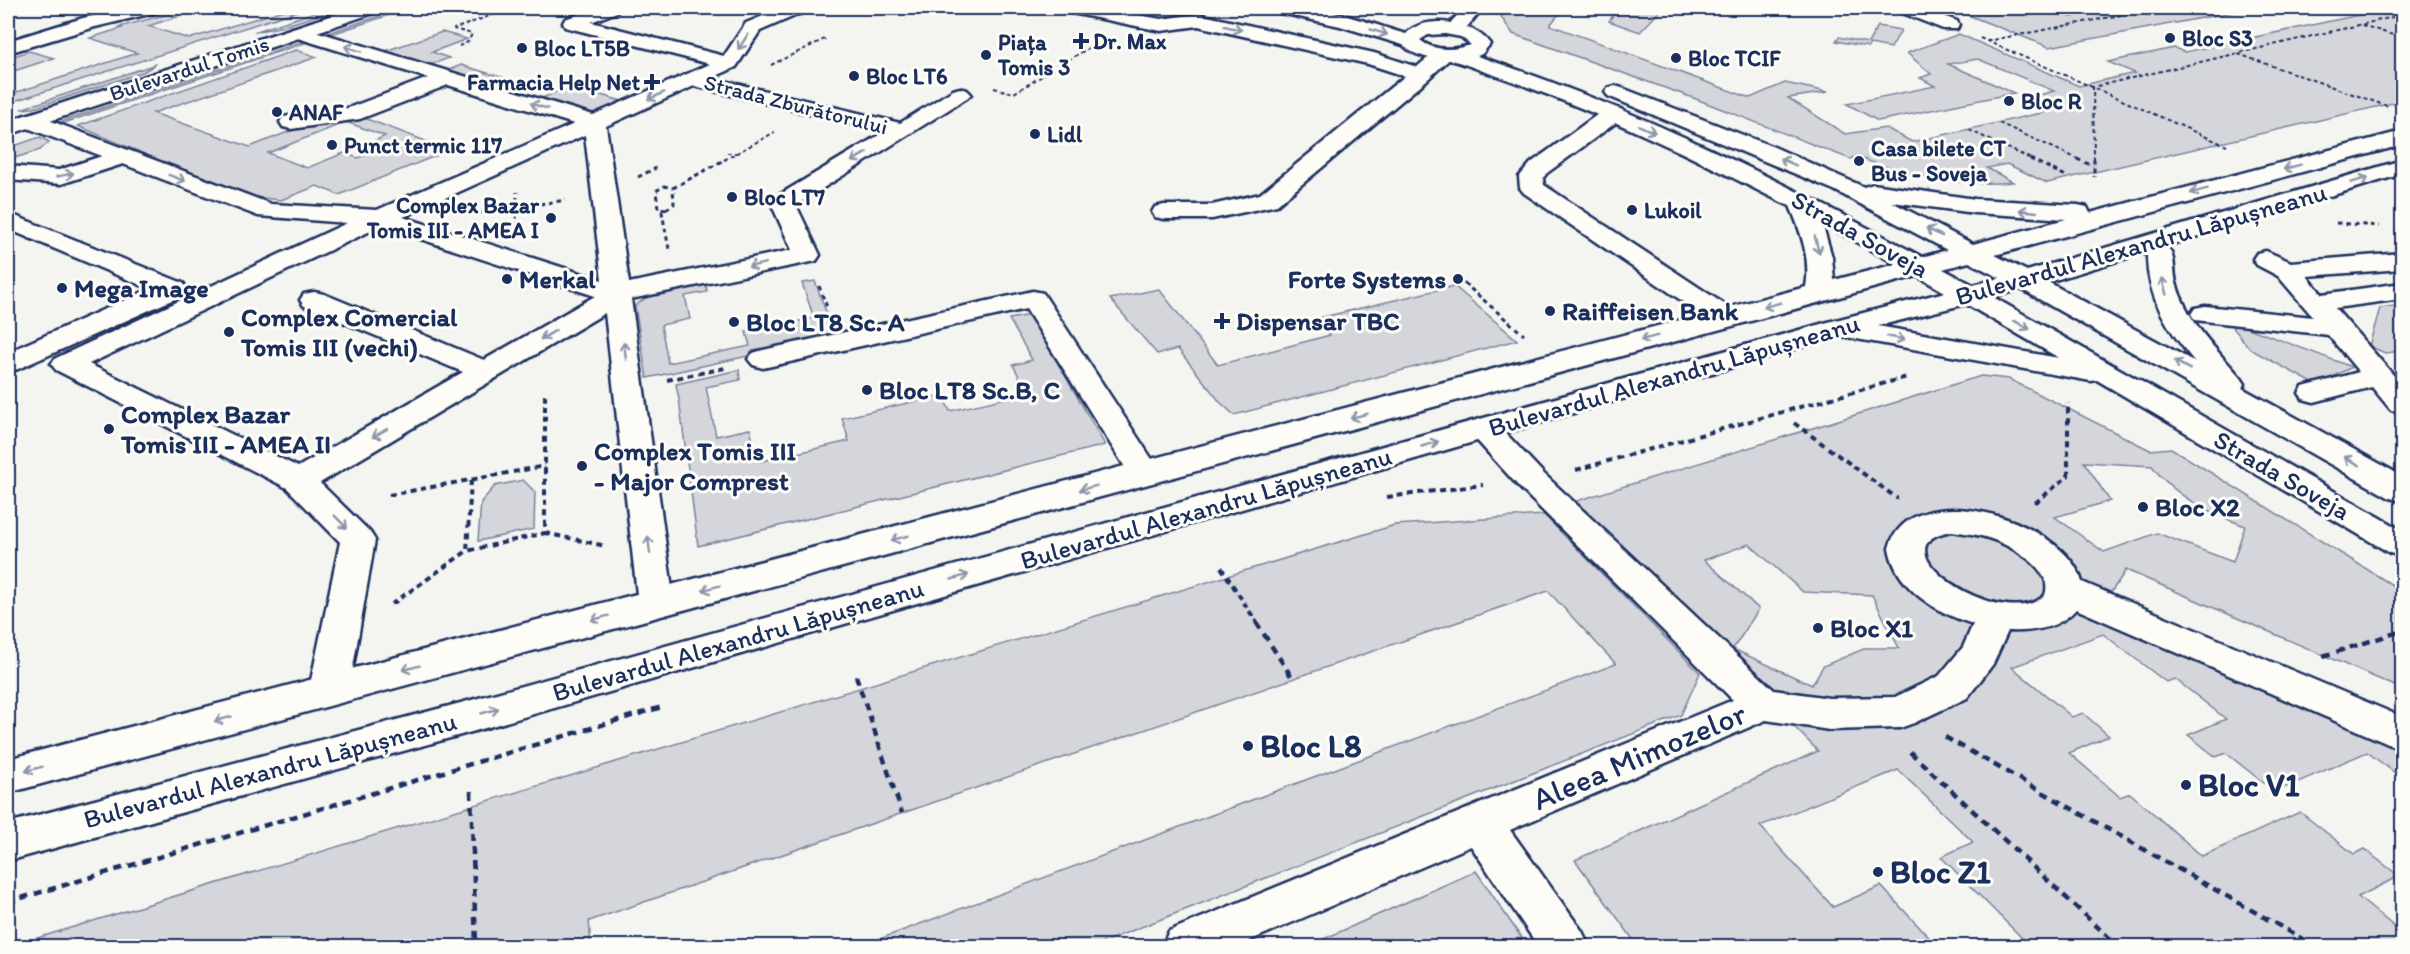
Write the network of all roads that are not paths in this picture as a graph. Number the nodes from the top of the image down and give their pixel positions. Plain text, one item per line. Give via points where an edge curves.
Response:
1 (152, 8) edge
2 (371, 8) edge
3 (611, 8) edge
4 (798, 8) edge
5 (1072, 8) edge
6 (1282, 8) edge
7 (1348, 8) edge
8 (1474, 8) edge
9 (1905, 8) edge
10 (1950, 25) road end
11 (1429, 29) junction
12 (1454, 30) junction
13 (297, 32) junction
14 (1410, 41) junction
15 (1480, 44) junction
16 (8, 46) edge
17 (1449, 54) junction
18 (729, 63) junction
19 (1421, 75) junction
20 (447, 78) junction
21 (693, 80) junction
22 (960, 94) dead end
23 (1613, 114) junction
24 (30, 121) junction
25 (291, 122) dead end
26 (595, 123) junction
27 (8, 128) edge
28 (903, 130) junction
29 (2403, 138) edge
30 (80, 141) junction
31 (122, 158) junction
32 (8, 166) edge
33 (2403, 167) edge
34 (8, 173) edge
35 (1842, 185) junction
36 (1799, 200) junction
37 (2149, 204) junction
38 (1164, 212) dead end
39 (380, 218) junction
40 (8, 220) edge
41 (2148, 244) junction
42 (1973, 252) junction
43 (2403, 261) edge
44 (1919, 266) junction
45 (2026, 280) junction
46 (2403, 291) edge
47 (1819, 293) junction
48 (617, 294) junction
49 (1971, 296) junction
50 (314, 300) dead end
51 (2315, 303) junction
52 (2205, 314) dead end
53 (1726, 318) junction
54 (1838, 328) junction
55 (2338, 328) junction
56 (763, 359) road end
57 (8, 363) edge
58 (2384, 370) edge
59 (486, 371) junction
60 (2113, 376) junction
61 (2314, 393) dead end
62 (2245, 401) junction
63 (2403, 403) edge
64 (1484, 429) junction
65 (1145, 473) junction
66 (299, 481) junction
67 (2403, 489) edge
68 (2403, 545) edge
69 (2066, 590) junction
70 (656, 603) junction
71 (1995, 617) junction
72 (328, 690) junction
73 (1763, 704) junction
74 (2403, 734) edge
75 (8, 776) edge
76 (1480, 823) junction
77 (8, 842) edge
78 (1186, 946) edge
79 (1565, 946) edge

1 - 16 main road
2 - 13 main road, Bulevardul Tomis
3 - 18 main road via 572,23
4 -> 18 main road via 753,27
5 -> 19 main road via 1161,25 1198,20 1374,59
6 -> 14 main road
7 - 11 main road
8 - 12 main road
9 - 10 main road
11 - 12 main road
11 - 14 main road via 1414,34
12 - 15 main road, Strada Soveja via 1471,34
20 -> 13 main road
13 - 24 main road, Bulevardul Tomis
14 - 17 main road, Strada Soveja via 1425,51
15 - 17 main road via 1475,50
35 -> 15 main road, Strada Soveja via 1594,84
17 - 19 main road
17 - 23 main road, Strada Soveja via 1536,81
18 - 21 main road
19 - 38 main road via 1268,200 1212,212
20 - 25 main road via 352,114
26 -> 20 main road
21 -> 26 main road
21 - 28 main road, Strada Zburătorului
22 - 28 main road
23 -> 36 main road, Strada Soveja
23 - 53 main road via 1539,168 1531,177 1532,188
24 - 27 main road, Bulevardul Tomis
24 - 30 main road
26 - 39 main road
26 - 48 main road
28 -> 48 main road, Strada Zburătorului via 783,203 807,255
29 -> 37 main road, Bulevardul Alexandru Lăpușneanu
30 - 31 main road
30 - 32 main road
34 -> 31 main road via 61,177
31 -> 39 main road via 267,211
41 -> 33 main road, Bulevardul Alexandru Lăpușneanu
37 -> 35 main road via 2084,212 2044,212
42 -> 35 main road, Strada Soveja
36 - 44 main road, Strada Soveja
36 -> 47 main road via 1819,253
37 - 42 main road, Bulevardul Alexandru Lăpușneanu
39 - 48 main road
39 - 66 main road via 66,364
40 - 57 main road via 173,289
41 - 45 main road, Bulevardul Alexandru Lăpușneanu
62 -> 41 main road via 2191,339 2172,310 2162,282 2160,254
42 - 44 main road, Bulevardul Alexandru Lăpușneanu
42 - 45 main road, Strada Soveja
43 - 51 main road via 2277,264
44 - 47 main road, Bulevardul Alexandru Lăpușneanu
44 - 49 main road, Strada Soveja
45 - 49 main road, Bulevardul Alexandru Lăpușneanu
62 -> 45 main road, Strada Soveja
46 - 51 main road
47 -> 53 main road, Bulevardul Alexandru Lăpușneanu
48 -> 59 main road
70 -> 48 main road
49 - 54 main road, Bulevardul Alexandru Lăpușneanu
49 -> 60 main road, Strada Soveja
50 - 59 main road
51 - 55 main road
52 - 55 main road
53 -> 65 main road, Bulevardul Alexandru Lăpușneanu
54 -> 60 main road
54 - 64 main road, Bulevardul Alexandru Lăpușneanu
55 - 58 main road
56 - 65 main road via 1033,299
58 - 61 main road
58 - 63 main road
59 -> 66 main road
60 - 68 main road, Strada Soveja
67 -> 62 main road, Strada Soveja
64 - 73 main road, Aleea Mimozelor via 1532,481
77 -> 64 main road, Bulevardul Alexandru Lăpușneanu via 468,717
65 -> 70 main road, Bulevardul Alexandru Lăpușneanu
66 -> 72 main road via 358,540
69 - 71 main road via 2064,602 2054,612 2038,618
69 - 71 main road via 2054,563 2022,539 2002,530 1952,520 1917,530 1909,540 1908,553 1927,584 1970,609
69 - 74 main road
70 -> 72 main road, Bulevardul Alexandru Lăpușneanu
71 - 73 main road via 1979,654 1953,687 1884,712 1829,714
72 -> 75 main road, Bulevardul Alexandru Lăpușneanu
73 - 76 main road, Aleea Mimozelor
76 - 78 main road, Aleea Mimozelor
76 - 79 main road

